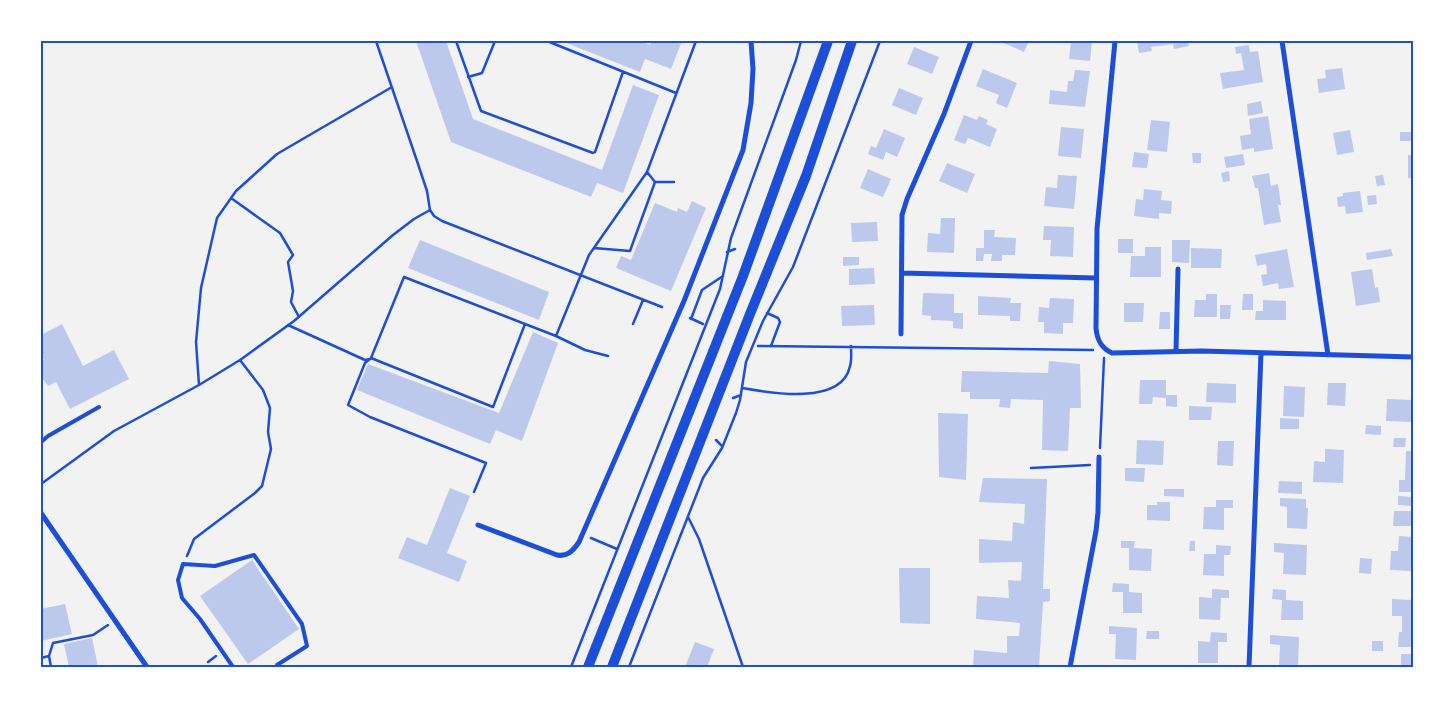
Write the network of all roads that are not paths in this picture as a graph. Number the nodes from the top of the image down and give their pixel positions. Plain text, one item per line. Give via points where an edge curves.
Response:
1 (752, 41) edge
2 (828, 41) edge
3 (852, 41) edge
4 (972, 41) edge
5 (1115, 41) edge
6 (1282, 41) edge
7 (1178, 269) dead end
8 (902, 273) junction
9 (1096, 278) junction
10 (901, 334) dead end
11 (1176, 351) junction
12 (1261, 353) junction
13 (1328, 355) junction
14 (1413, 358) edge
15 (100, 407) dead end
16 (41, 442) edge
17 (1099, 457) road end
18 (41, 513) edge
19 (478, 525) dead end
20 (147, 667) edge
21 (233, 667) edge
22 (277, 667) edge
23 (588, 667) edge
24 (612, 667) edge
25 (1070, 667) edge
26 (1249, 667) edge

1 - 19 street via 751,103 743,150 684,301 574,549 562,556
2 - 23 main road via 743,276
3 - 24 main road via 806,176
4 - 8 street via 906,199 902,216
5 - 9 street via 1097,228
6 - 13 street
7 - 11 street
8 - 9 street
8 - 10 street
9 - 11 street via 1097,337 1104,349 1112,353
11 - 12 street
12 - 13 street
12 - 26 street
13 - 14 street
15 - 16 lane
17 - 25 street via 1096,531
18 - 20 street
21 - 22 lane via 182,598 178,580 183,564 215,566 254,555 302,624 308,646

